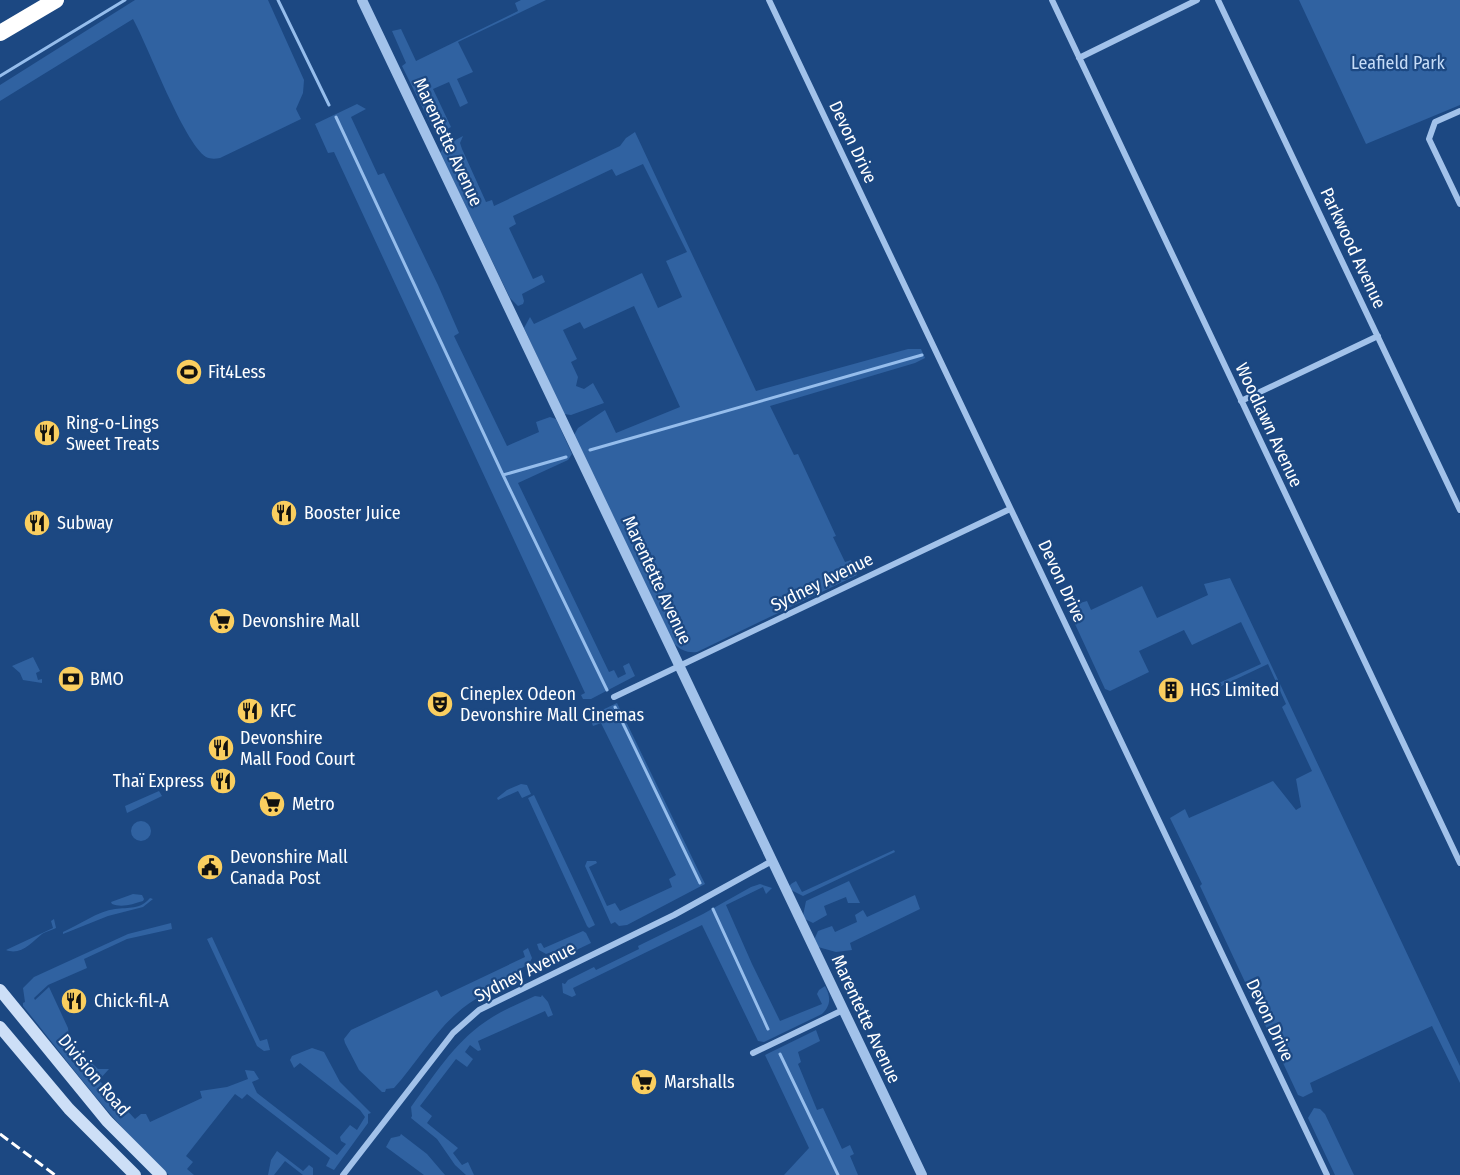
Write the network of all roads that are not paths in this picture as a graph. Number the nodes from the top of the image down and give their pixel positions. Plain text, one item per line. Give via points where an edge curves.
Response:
1 (48, 0) edge
2 (56, 0) edge
3 (362, 0) edge
4 (769, 0) edge
5 (1052, 0) edge
6 (1197, 0) edge
7 (1218, 0) edge
8 (0, 25) edge
9 (0, 33) edge
10 (1079, 58) junction
11 (1460, 111) edge
12 (1460, 204) edge
13 (1378, 336) junction
14 (1241, 401) junction
15 (1011, 508) junction
16 (1460, 510) edge
17 (679, 666) junction
18 (614, 697) dead end
19 (772, 861) junction
20 (1460, 863) edge
21 (2, 992) edge
22 (843, 1010) junction
23 (0, 1027) edge
24 (753, 1053) dead end
25 (135, 1175) edge
26 (161, 1175) edge
27 (343, 1175) edge
28 (922, 1175) edge
29 (1327, 1175) edge

1 - 8 highway
2 - 9 highway
3 - 17 street, Marentette Avenue
4 - 15 street, Devon Drive
5 - 10 street, Woodlawn Avenue
6 - 10 street
7 - 13 street, Parkwood Avenue
10 - 14 street, Woodlawn Avenue
11 - 12 street via 1435,122 1429,139
13 - 14 street
13 - 16 street, Parkwood Avenue
14 - 20 street, Woodlawn Avenue
15 - 17 street, Sydney Avenue
15 - 29 street, Devon Drive
17 - 18 street, Sydney Avenue
17 - 19 street, Marentette Avenue
19 - 22 street, Marentette Avenue
19 - 27 street, Sydney Avenue via 675,915 479,1010 453,1034
21 - 26 main road, Division Road via 107,1120
22 - 24 street
22 - 28 street, Marentette Avenue
23 - 25 main road via 69,1110

